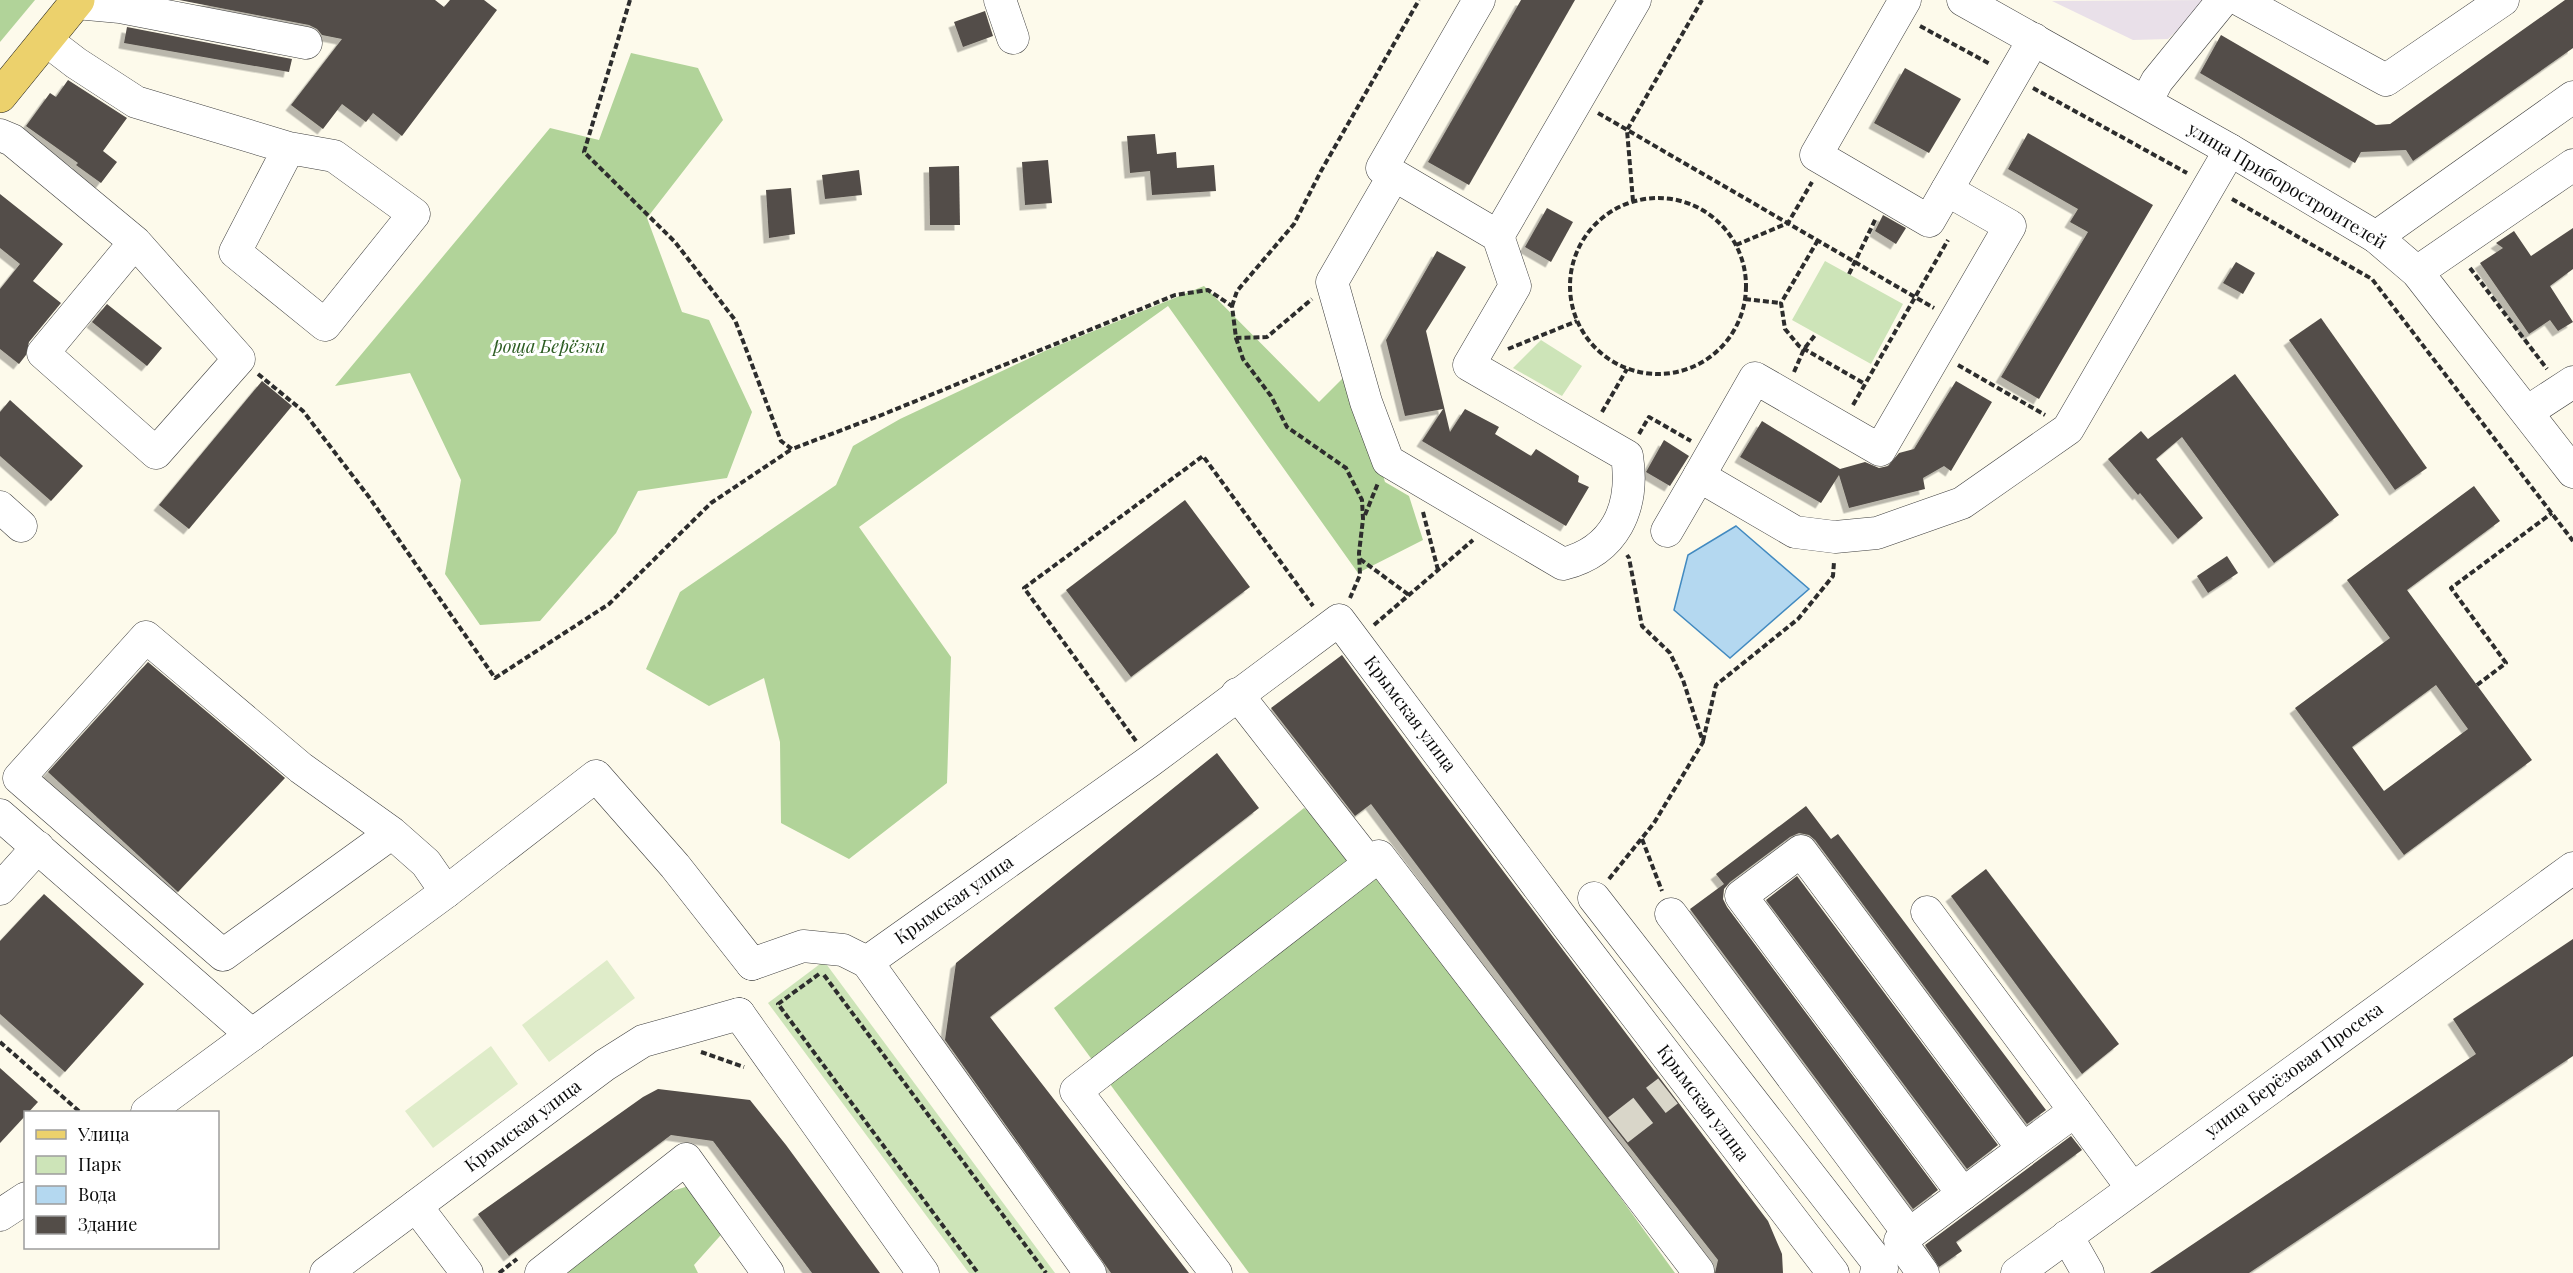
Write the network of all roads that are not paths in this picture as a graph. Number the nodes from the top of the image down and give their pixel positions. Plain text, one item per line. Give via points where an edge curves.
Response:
1 (1000, 0) edge
2 (1479, 0) edge
3 (1635, 0) edge
4 (1963, 0) edge
5 (2223, 0) edge
6 (2240, 0) edge
7 (2503, 0) edge
8 (77, 2) edge
9 (1901, 7) edge
10 (1013, 38) dead end
11 (2034, 39) junction
12 (46, 40) junction
13 (306, 43) dead end
14 (0, 96) edge
15 (2573, 98) edge
16 (2146, 102) junction
17 (0, 135) edge
18 (289, 148) junction
19 (2230, 150) junction
20 (2573, 165) edge
21 (1394, 175) junction
22 (1958, 196) junction
23 (1498, 236) junction
24 (2376, 237) junction
25 (135, 242) junction
26 (2417, 272) junction
27 (2568, 386) edge
28 (2527, 412) junction
29 (1705, 465) junction
30 (2573, 472) edge
31 (1667, 531) dead end
32 (1237, 694) junction
33 (0, 815) edge
34 (392, 833) junction
35 (38, 847) junction
36 (1369, 863) junction
37 (2573, 868) edge
38 (0, 889) edge
39 (446, 892) junction
40 (1594, 898) road end
41 (1927, 912) dead end
42 (1671, 914) road end
43 (867, 962) junction
44 (752, 964) junction
45 (739, 1014) junction
46 (252, 1035) junction
47 (150, 1111) edge
48 (2074, 1111) junction
49 (2023, 1149) junction
50 (2132, 1188) junction
51 (1963, 1194) junction
52 (24, 1199) edge
53 (416, 1206) junction
54 (0, 1215) edge
55 (1909, 1234) junction
56 (2067, 1236) junction
57 (326, 1273) edge
58 (467, 1273) edge
59 (540, 1273) edge
60 (768, 1273) edge
61 (923, 1273) edge
62 (1090, 1273) edge
63 (1216, 1273) edge
64 (1695, 1273) edge
65 (1833, 1273) edge
66 (1876, 1273) edge
67 (1923, 1273) edge
68 (2017, 1273) edge
69 (2088, 1273) edge

1 - 10 street
2 - 21 street via 1382,168
3 - 23 street
4 - 11 street, улица Приборостроителей
5 - 16 street via 2157,81
6 - 7 street via 2386,80
8 - 12 main road
8 - 13 street
9 - 22 street via 1815,155 1929,221
11 - 16 street, улица Приборостроителей
11 - 22 street via 2012,76
12 - 14 main road
12 - 18 street via 136,102
15 - 24 street
16 - 19 street, улица Приборостроителей
17 - 25 street via 12,140
18 - 18 street via 334,156 414,214 325,325 235,252
19 - 24 street, улица Приборостроителей
19 - 29 street via 2068,429 1962,503 1876,532 1835,537 1795,532
20 - 26 street
21 - 23 street
21 - 23 street via 1332,282 1366,402 1401,469 1563,564 1580,560 1610,537 1626,507 1630,489 1627,456 1469,365 1515,286
22 - 29 street via 2010,226 1880,450 1755,378
24 - 26 street, улица Приборостроителей
25 - 25 street via 239,359 156,453 43,353
26 - 28 street, улица Приборостроителей
27 - 28 street
28 - 30 street, улица Приборостроителей
29 - 31 street
32 - 36 street
32 - 43 street, Крымская улица via 1150,761
32 - 65 street, Крымская улица via 1341,630 1676,1085
33 - 35 street
34 - 34 street via 223,955 20,778 146,637 301,768
34 - 39 street via 426,863
35 - 38 street
35 - 46 street
36 - 63 street via 1076,1091
36 - 64 street via 1379,856 1609,1137 1698,1270
37 - 50 street, улица Берёзовая Просека
39 - 44 street via 596,776 675,866
39 - 46 street
40 - 66 street via 1882,1268
41 - 48 street
42 - 55 street
43 - 44 street via 843,950 803,946
43 - 62 street
44 - 45 street
45 - 53 street, Крымская улица via 643,1041
45 - 61 street
46 - 47 street
48 - 49 street
48 - 50 street
49 - 51 street
49 - 51 street via 1801,851 1749,889 1741,896
50 - 56 street, улица Берёзовая Просека
51 - 55 street
52 - 54 street
53 - 57 street, Крымская улица
53 - 58 street
55 - 67 street via 1900,1242
56 - 68 street, улица Берёзовая Просека
56 - 69 street
59 - 60 street via 686,1159

